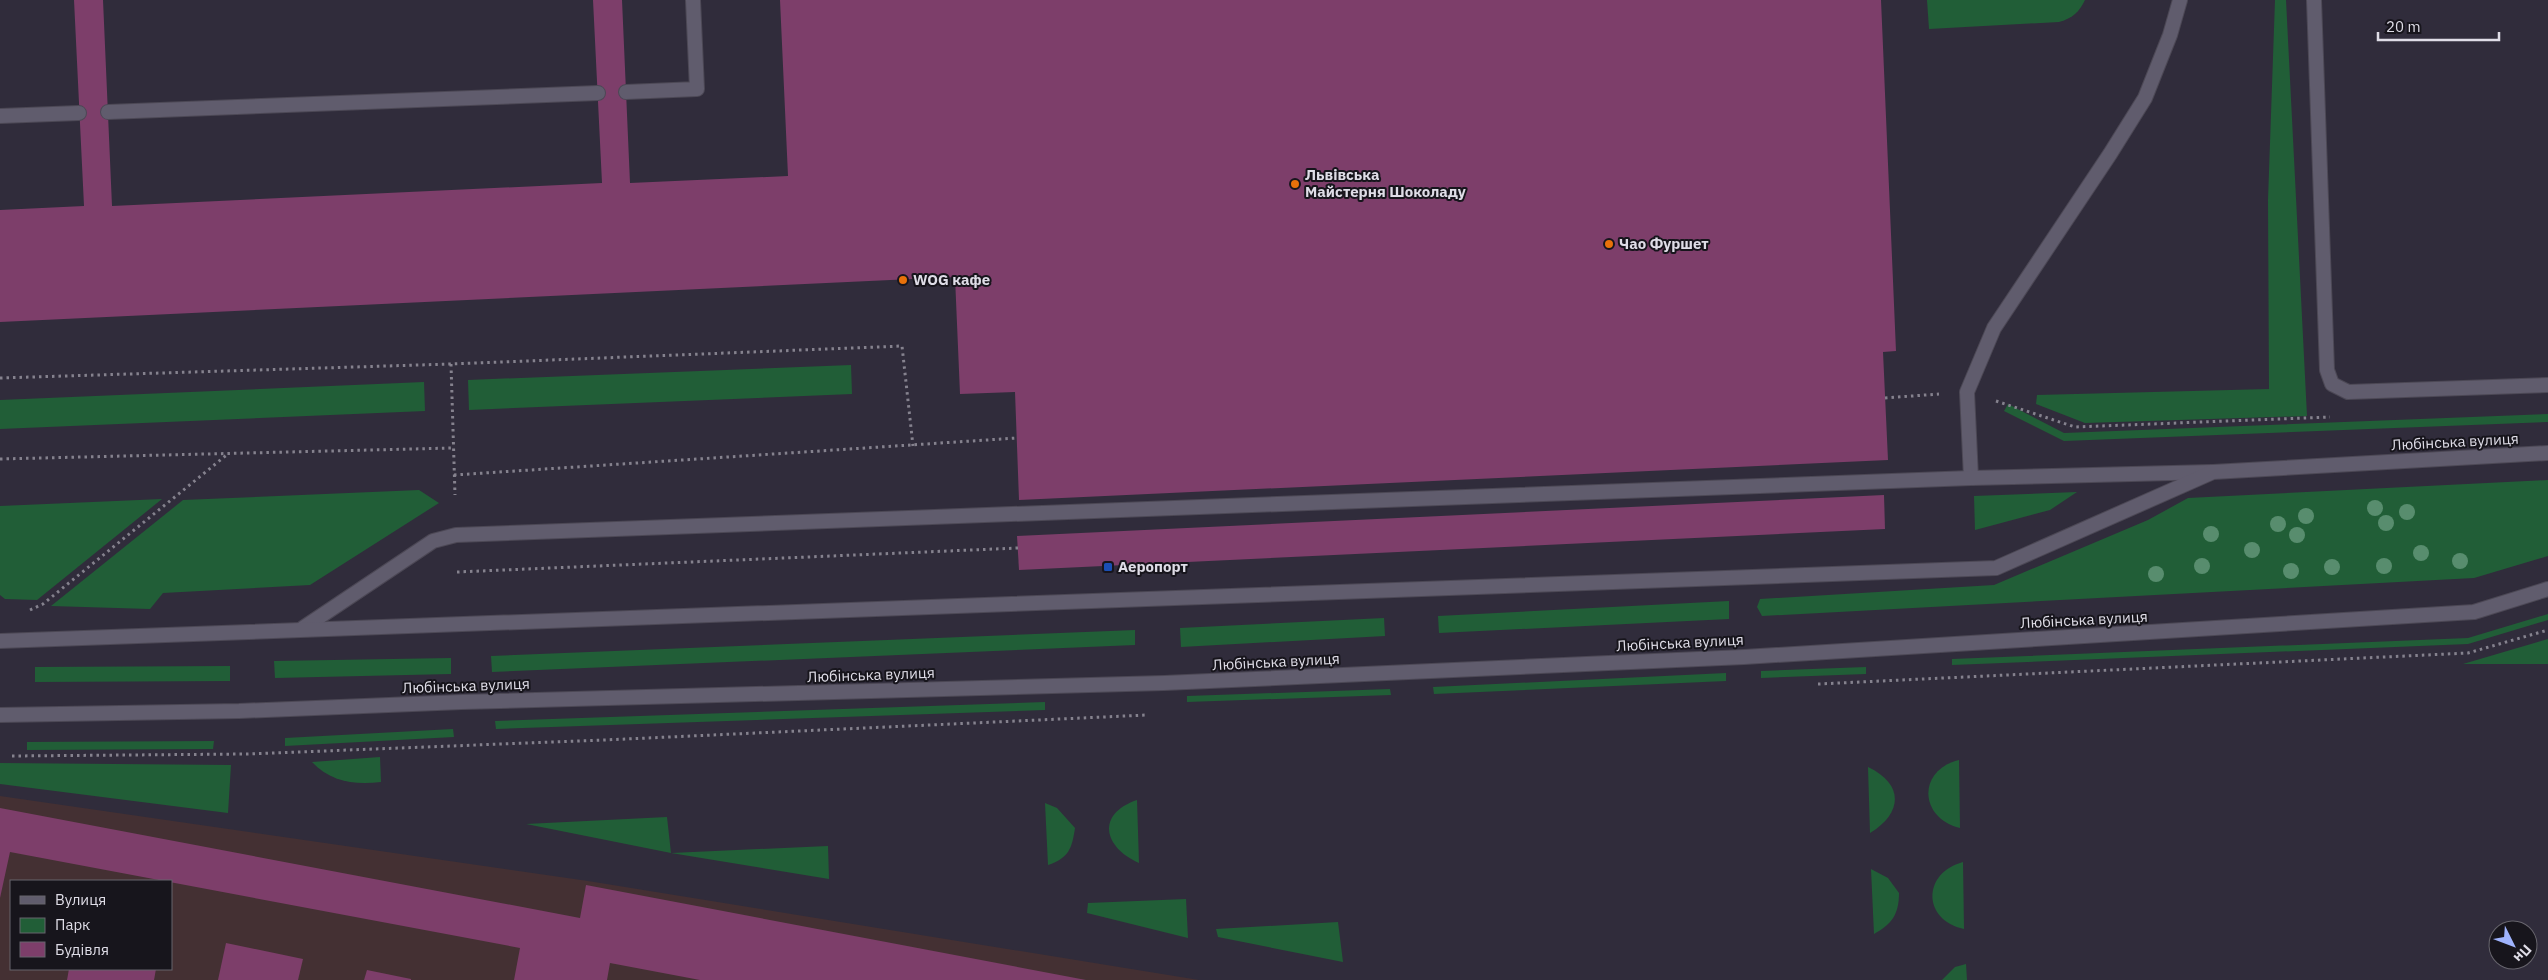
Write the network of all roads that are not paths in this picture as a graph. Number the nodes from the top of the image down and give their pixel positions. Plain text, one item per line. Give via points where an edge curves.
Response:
1 (693, 0) edge
2 (2180, 0) edge
3 (2314, 0) edge
4 (626, 92) dead end
5 (598, 93) dead end
6 (108, 112) dead end
7 (79, 113) dead end
8 (0, 116) edge
9 (2548, 385) edge
10 (2548, 453) edge
11 (2213, 472) junction
12 (1971, 478) junction
13 (2548, 589) edge
14 (303, 628) junction
15 (0, 641) edge
16 (0, 715) edge

1 - 4 street via 696,89
2 - 12 street via 2145,98 1994,328 1967,392
3 - 9 street via 2327,370 2332,384 2348,392
5 - 6 street
7 - 8 street
10 - 11 street, Любінська вулиця
11 - 12 street, Любінська вулиця
11 - 14 street, Любінська вулиця via 1996,568
12 - 14 street, Любінська вулиця via 456,535 434,541
13 - 16 street, Любінська вулиця via 2474,612 1734,657 1164,683 239,711
14 - 15 street, Любінська вулиця

